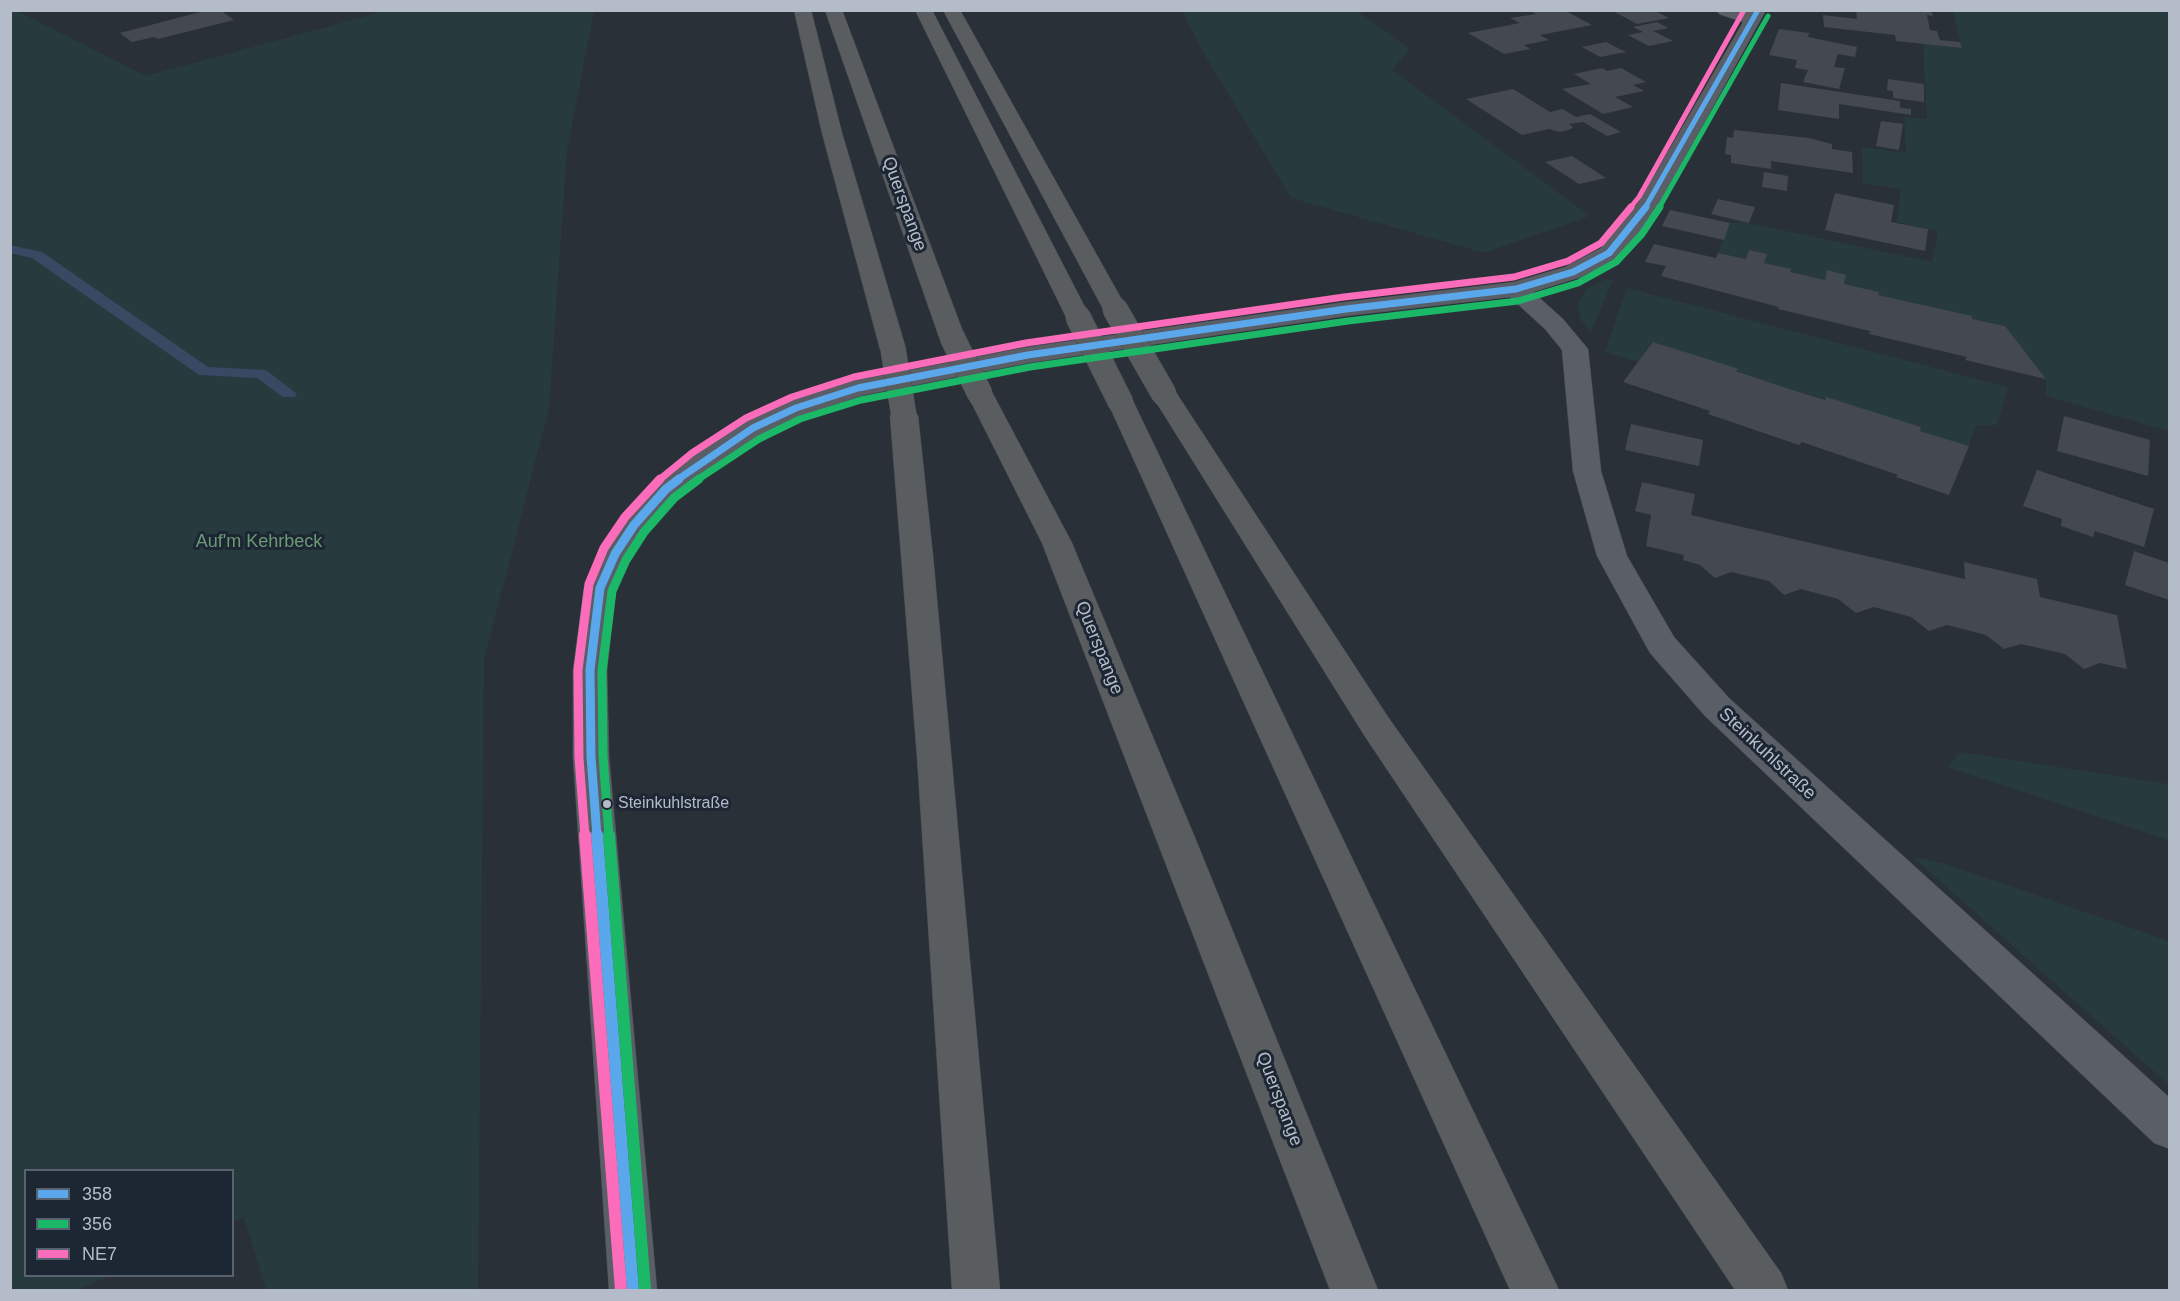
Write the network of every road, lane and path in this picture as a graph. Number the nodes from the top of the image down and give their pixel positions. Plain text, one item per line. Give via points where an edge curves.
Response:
1 (802, 10) edge
2 (833, 10) edge
3 (923, 10) edge
4 (951, 10) edge
5 (1725, 10) edge
6 (1755, 15) edge
7 (1516, 289) junction
8 (2169, 1128) edge
9 (633, 1290) edge
10 (976, 1290) edge
11 (1354, 1290) edge
12 (1535, 1290) edge
13 (1764, 1290) edge

1 - 10 highway, bridge via 893,349 904,416
2 - 11 highway, Querspange, bridge via 952,337 1057,543
3 - 12 highway, bridge via 1121,403
4 - 13 highway, bridge via 1164,394 1376,726
5 - 6 street
6 - 7 street via 1660,183 1609,253 1573,272
7 - 8 street, Steinkuhlstraße via 1575,349 1587,471 1612,556 1662,645 1725,715
7 - 9 street via 1028,355 858,388 796,408 753,428 666,489 634,525 600,588 590,670 591,757

